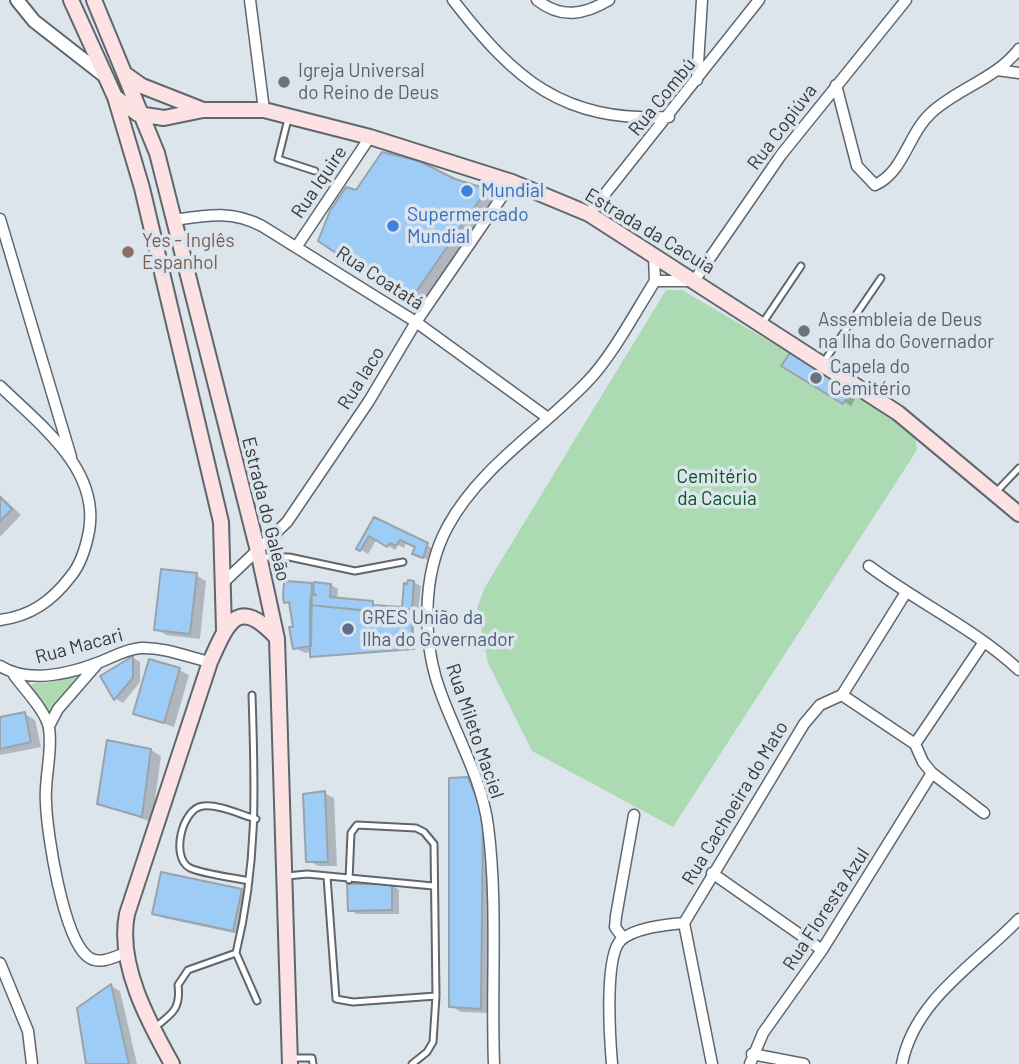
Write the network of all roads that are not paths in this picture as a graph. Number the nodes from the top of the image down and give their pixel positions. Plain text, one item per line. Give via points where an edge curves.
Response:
1 (17, 0) edge
2 (71, 0) edge
3 (94, 0) edge
4 (250, 0) edge
5 (453, 0) edge
6 (537, 0) edge
7 (609, 0) edge
8 (702, 0) edge
9 (760, 0) edge
10 (906, 0) edge
11 (1019, 49) edge
12 (997, 71) junction
13 (1019, 73) edge
14 (125, 74) junction
15 (107, 78) junction
16 (697, 81) junction
17 (836, 85) junction
18 (115, 97) junction
19 (202, 110) junction
20 (264, 110) junction
21 (144, 116) junction
22 (289, 116) junction
23 (669, 117) junction
24 (370, 137) junction
25 (315, 171) dead end
26 (512, 182) junction
27 (163, 183) junction
28 (142, 188) junction
29 (589, 214) junction
30 (0, 219) edge
31 (174, 220) junction
32 (297, 246) junction
33 (653, 256) junction
34 (801, 266) dead end
35 (881, 278) dead end
36 (655, 281) junction
37 (694, 281) junction
38 (416, 322) junction
39 (762, 324) junction
40 (824, 363) junction
41 (0, 386) edge
42 (548, 418) junction
43 (73, 461) junction
44 (1019, 468) edge
45 (995, 494) junction
46 (1019, 514) edge
47 (254, 536) junction
48 (272, 539) junction
49 (259, 554) junction
50 (402, 562) dead end
51 (869, 566) dead end
52 (225, 581) junction
53 (905, 594) junction
54 (0, 620) edge
55 (224, 630) junction
56 (277, 639) junction
57 (984, 642) junction
58 (210, 662) junction
59 (98, 663) junction
60 (0, 666) edge
61 (1019, 670) edge
62 (14, 675) junction
63 (252, 695) dead end
64 (842, 695) junction
65 (49, 726) junction
66 (915, 744) junction
67 (932, 774) junction
68 (984, 813) dead end
69 (634, 815) dead end
70 (256, 819) junction
71 (712, 873) junction
72 (284, 876) junction
73 (327, 877) junction
74 (349, 880) junction
75 (249, 881) junction
76 (433, 887) junction
77 (1019, 919) edge
78 (684, 923) junction
79 (623, 939) junction
80 (821, 950) junction
81 (127, 952) junction
82 (236, 953) junction
83 (0, 963) edge
84 (436, 996) junction
85 (257, 1002) dead end
86 (153, 1028) junction
87 (288, 1058) edge
88 (751, 1059) edge
89 (32, 1064) edge
90 (172, 1064) edge
91 (313, 1064) edge
92 (412, 1064) edge
93 (494, 1064) edge
94 (612, 1064) edge
95 (712, 1064) edge
96 (804, 1064) edge
97 (902, 1064) edge

1 - 15 street via 34,21
2 - 15 main road
3 - 14 main road, Estrada do Galeão
4 - 20 street
5 - 23 street via 515,72 546,93 608,115
6 - 7 street via 546,7 581,14
8 - 16 street
9 - 16 street, Rua Combú
10 - 17 street, Rua Copiúva
11 - 12 street
12 - 13 street
12 - 17 street via 930,113 894,171 875,185 857,166
14 - 19 main road, Estrada da Cacuia via 142,86
14 - 21 main road, Estrada do Galeão
15 - 18 main road
16 - 23 street, Rua Combú
17 - 37 street, Rua Copiúva
18 - 21 main road
18 - 28 main road
19 - 20 main road, Estrada da Cacuia
19 - 21 main road, Estrada da Cacuia via 174,117
20 - 22 main road, Estrada da Cacuia
21 - 27 main road, Estrada do Galeão
22 - 24 main road, Estrada da Cacuia
22 - 25 lane via 278,159
23 - 29 street, Rua Combú
24 - 26 main road, Estrada da Cacuia
24 - 32 street, Rua Iquire
26 - 29 main road, Estrada da Cacuia
26 - 38 street, Rua Iaco
27 - 28 main road
27 - 31 main road, Estrada do Galeão
28 - 52 main road via 221,522
29 - 33 main road, Estrada da Cacuia
30 - 43 street
31 - 32 street, Rua Coatatá via 235,215
31 - 47 main road, Estrada do Galeão
32 - 38 street, Rua Coatatá
33 - 36 street
33 - 37 main road, Estrada da Cacuia
34 - 39 lane
35 - 40 lane
36 - 37 street
36 - 42 street, Rua Mileto Maciel via 590,380
37 - 39 main road, Estrada da Cacuia
38 - 42 street, Rua Coatatá
38 - 48 street, Rua Iaco via 369,401
39 - 40 main road, Estrada da Cacuia
40 - 45 main road, Estrada da Cacuia via 898,413
41 - 43 street
42 - 93 street, Rua Mileto Maciel via 462,501 435,558 428,597 433,670 470,761 488,823
43 - 54 street via 87,489 92,516 77,569 47,603
44 - 45 lane
45 - 46 main road, Estrada da Cacuia
47 - 48 main road
47 - 49 main road, Estrada do Galeão
48 - 49 street, Rua Iaco
49 - 50 lane via 355,571
49 - 52 street, Rua Iaco
49 - 56 main road, Estrada do Galeão
51 - 53 street
52 - 55 main road
53 - 57 street
53 - 64 street, Rua Cachoeira do Mato
55 - 56 main road via 246,615 262,622
55 - 58 main road
56 - 72 main road, Estrada do Galeão
57 - 61 street
57 - 66 street
58 - 59 street, Rua Macari via 141,648
58 - 81 main road via 127,914
59 - 62 street, Rua Macari via 37,676
59 - 65 street
60 - 62 street, Rua Macari
62 - 65 street
63 - 70 lane
64 - 66 street
64 - 71 street, Rua Cachoeira do Mato via 820,705 804,724
65 - 81 street via 46,801 51,852 63,901 87,956 104,961
66 - 67 street
67 - 68 street
67 - 80 street, Rua Floresta Azul
69 - 79 street via 615,927
70 - 75 lane
70 - 75 lane via 202,806 187,818 178,850 190,867
71 - 78 street, Rua Cachoeira do Mato
71 - 80 street
72 - 73 lane
72 - 87 main road, Estrada do Galeão
73 - 74 lane
73 - 84 lane via 336,999 353,1002
74 - 76 lane
74 - 76 lane via 351,834 364,823 424,832 434,844
75 - 82 lane
76 - 84 lane
77 - 97 street via 930,1004 906,1040
78 - 79 street
78 - 95 street
79 - 94 street via 615,948 611,966
80 - 88 street, Rua Floresta Azul
81 - 86 main road
82 - 85 lane
82 - 86 lane via 188,970 178,985 177,1012
83 - 89 street via 28,1031
84 - 92 lane via 433,1042
86 - 90 main road
87 - 91 lane via 312,1058
88 - 96 street

